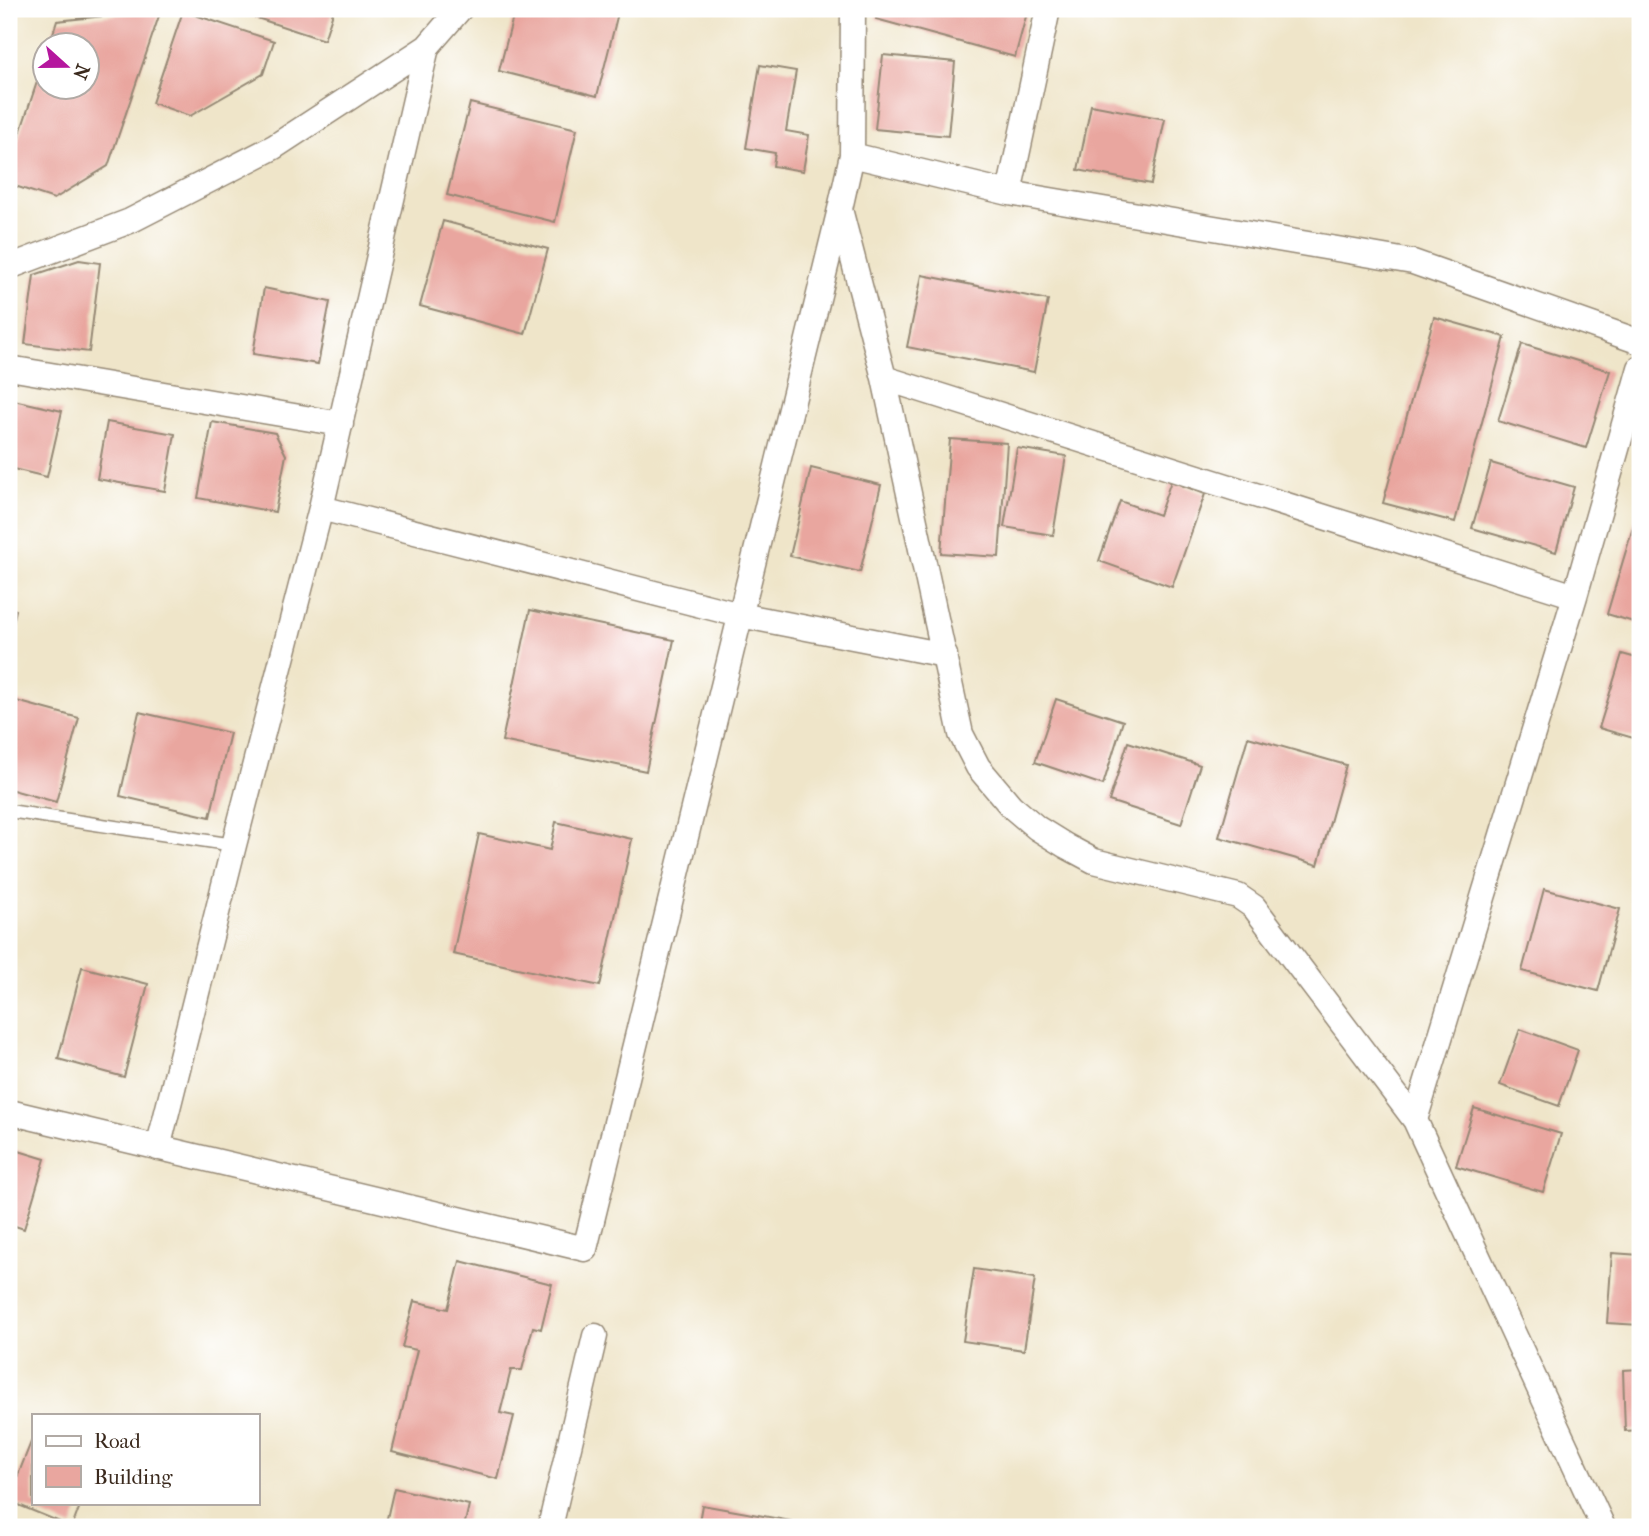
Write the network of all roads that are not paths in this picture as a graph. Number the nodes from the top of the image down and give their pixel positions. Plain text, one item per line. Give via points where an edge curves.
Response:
1 (460, 9) edge
2 (853, 9) edge
3 (1048, 9) edge
4 (427, 47) junction
5 (852, 155) junction
6 (1009, 193) junction
7 (840, 209) junction
8 (9, 268) edge
9 (1640, 342) edge
10 (9, 368) edge
11 (1640, 368) edge
12 (884, 378) junction
13 (341, 425) junction
14 (321, 508) junction
15 (1575, 596) junction
16 (740, 615) junction
17 (945, 655) junction
18 (9, 811) edge
19 (234, 845) junction
20 (9, 1112) edge
21 (1415, 1120) junction
22 (158, 1148) junction
23 (595, 1336) dead end
24 (551, 1527) edge
25 (1603, 1527) edge

1 - 4 street
2 - 5 street
3 - 6 street
4 - 8 street via 274,147 130,221
4 - 13 street
5 - 6 street
5 - 7 street
6 - 9 street via 1413,262
7 - 12 street
7 - 16 street
10 - 13 street
11 - 15 street
12 - 15 street
12 - 17 street
13 - 14 street
14 - 16 street
14 - 19 street
15 - 21 street
16 - 17 street
16 - 22 street via 585,1249
17 - 21 street via 961,734 978,767 1011,806 1037,828 1094,861 1238,896 1254,907
18 - 19 lane
19 - 22 street
20 - 22 street
21 - 25 street
23 - 24 street

